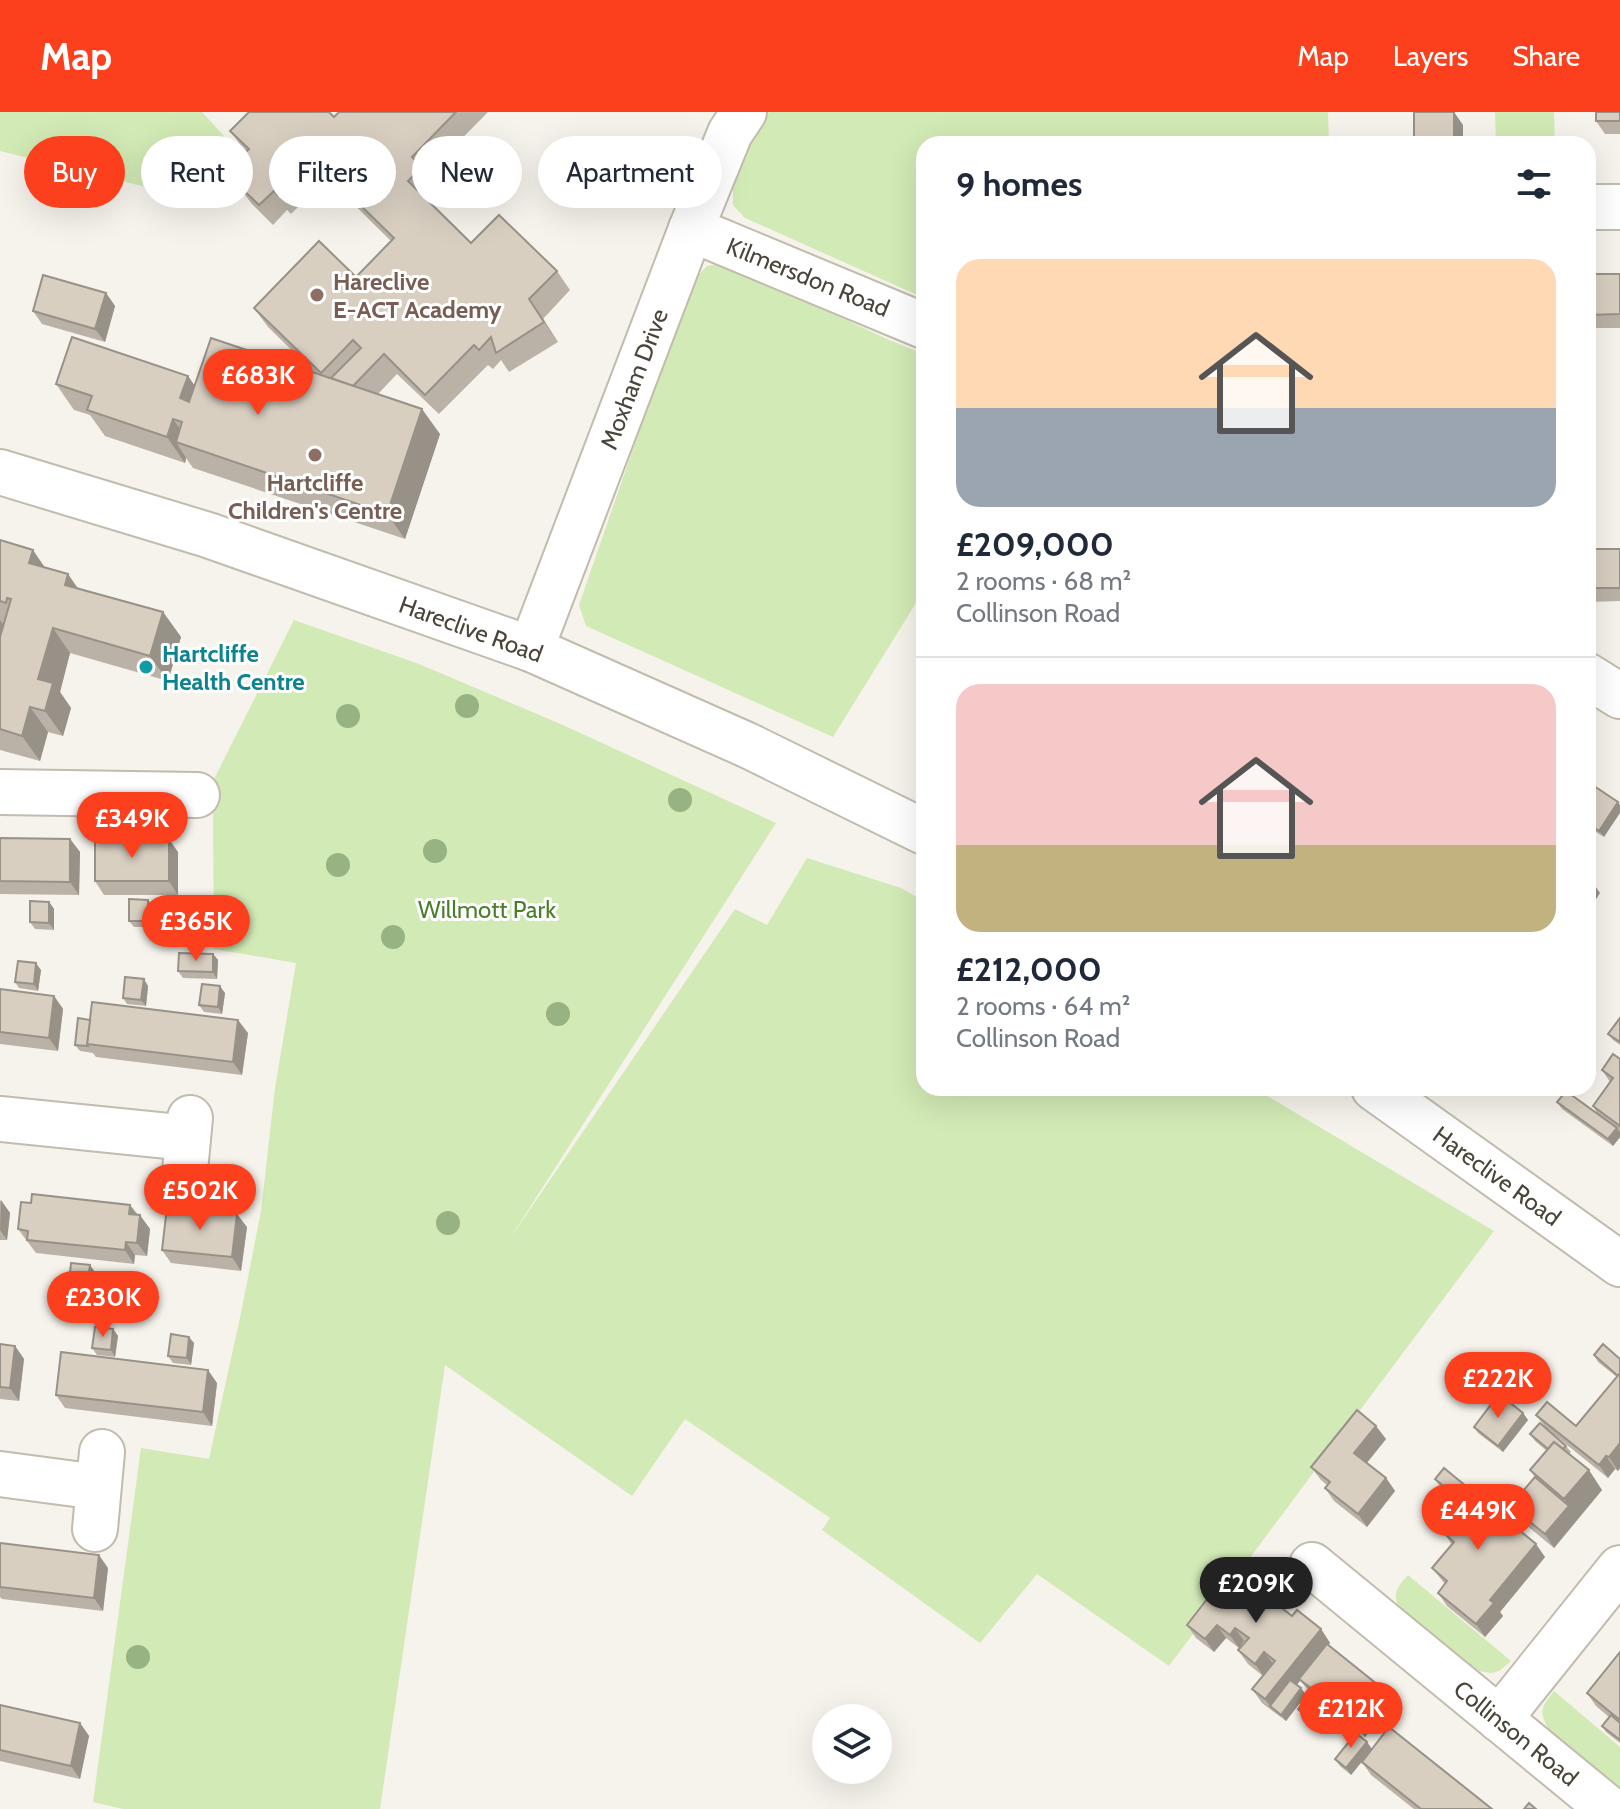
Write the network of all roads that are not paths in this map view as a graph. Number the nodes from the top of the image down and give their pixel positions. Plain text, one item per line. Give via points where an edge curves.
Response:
1 (724, 124) edge
2 (1596, 207) edge
3 (1620, 207) edge
4 (691, 229) junction
5 (916, 323) edge
6 (0, 472) edge
7 (531, 649) junction
8 (1596, 681) edge
9 (1620, 696) edge
10 (0, 792) edge
11 (197, 795) dead end
12 (916, 828) edge
13 (1385, 1096) edge
14 (0, 1119) edge
15 (184, 1181) dead end
16 (1620, 1264) edge
17 (0, 1474) edge
18 (95, 1529) dead end
19 (1312, 1565) dead end
20 (1620, 1568) edge
21 (1499, 1719) junction
22 (1609, 1809) edge

1 - 4 street, Moxham Drive
2 - 3 street
4 - 5 street, Kilmersdon Road
4 - 7 street, Moxham Drive
6 - 7 street, Hareclive Road via 208,535
7 - 12 street, Hareclive Road via 747,745
8 - 9 street
10 - 11 street
13 - 16 street, Hareclive Road
14 - 15 street via 189,1128
17 - 18 street via 100,1469
19 - 21 street, Collinson Road
20 - 21 street
21 - 22 street, Collinson Road

